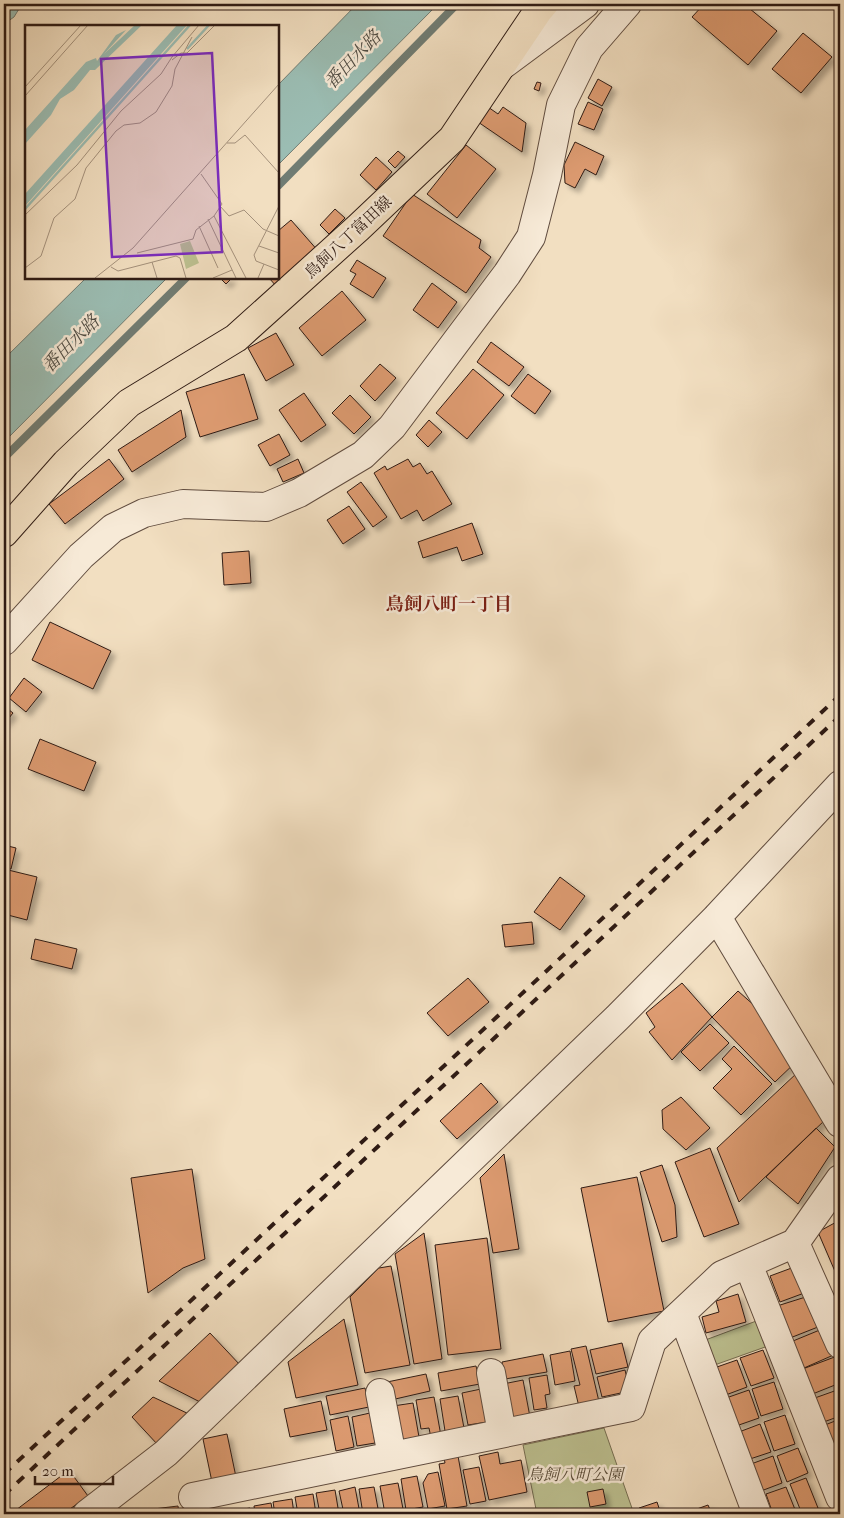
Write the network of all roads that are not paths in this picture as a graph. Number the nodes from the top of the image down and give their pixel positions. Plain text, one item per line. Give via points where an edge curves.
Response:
1 (544, 4) edge
2 (585, 4) edge
3 (627, 4) edge
4 (500, 67) junction
5 (4, 533) edge
6 (4, 641) edge
7 (840, 785) edge
8 (717, 917) junction
9 (840, 1122) edge
10 (840, 1179) edge
11 (795, 1243) junction
12 (748, 1264) junction
13 (682, 1313) junction
14 (840, 1344) edge
15 (491, 1373) dead end
16 (380, 1393) dead end
17 (502, 1433) junction
18 (392, 1456) junction
19 (193, 1496) dead end
20 (840, 1498) edge
21 (88, 1514) edge
22 (757, 1514) edge

1 - 4 main road, 鳥飼八丁富田線
2 - 4 street
3 - 6 street via 589,48 561,105 531,237 392,427 363,455 298,493 266,507 182,504 144,513 114,528 81,556
4 - 5 main road, 鳥飼八丁富田線 via 452,139 365,222 236,338 129,403 66,463
7 - 8 street
8 - 9 street
8 - 21 street via 617,1018 166,1452
10 - 11 street
11 - 12 street
11 - 14 street
12 - 13 street via 722,1275
12 - 20 street
13 - 17 street via 652,1341 631,1407
13 - 22 street
15 - 17 street
16 - 18 street
17 - 18 street
18 - 19 street

